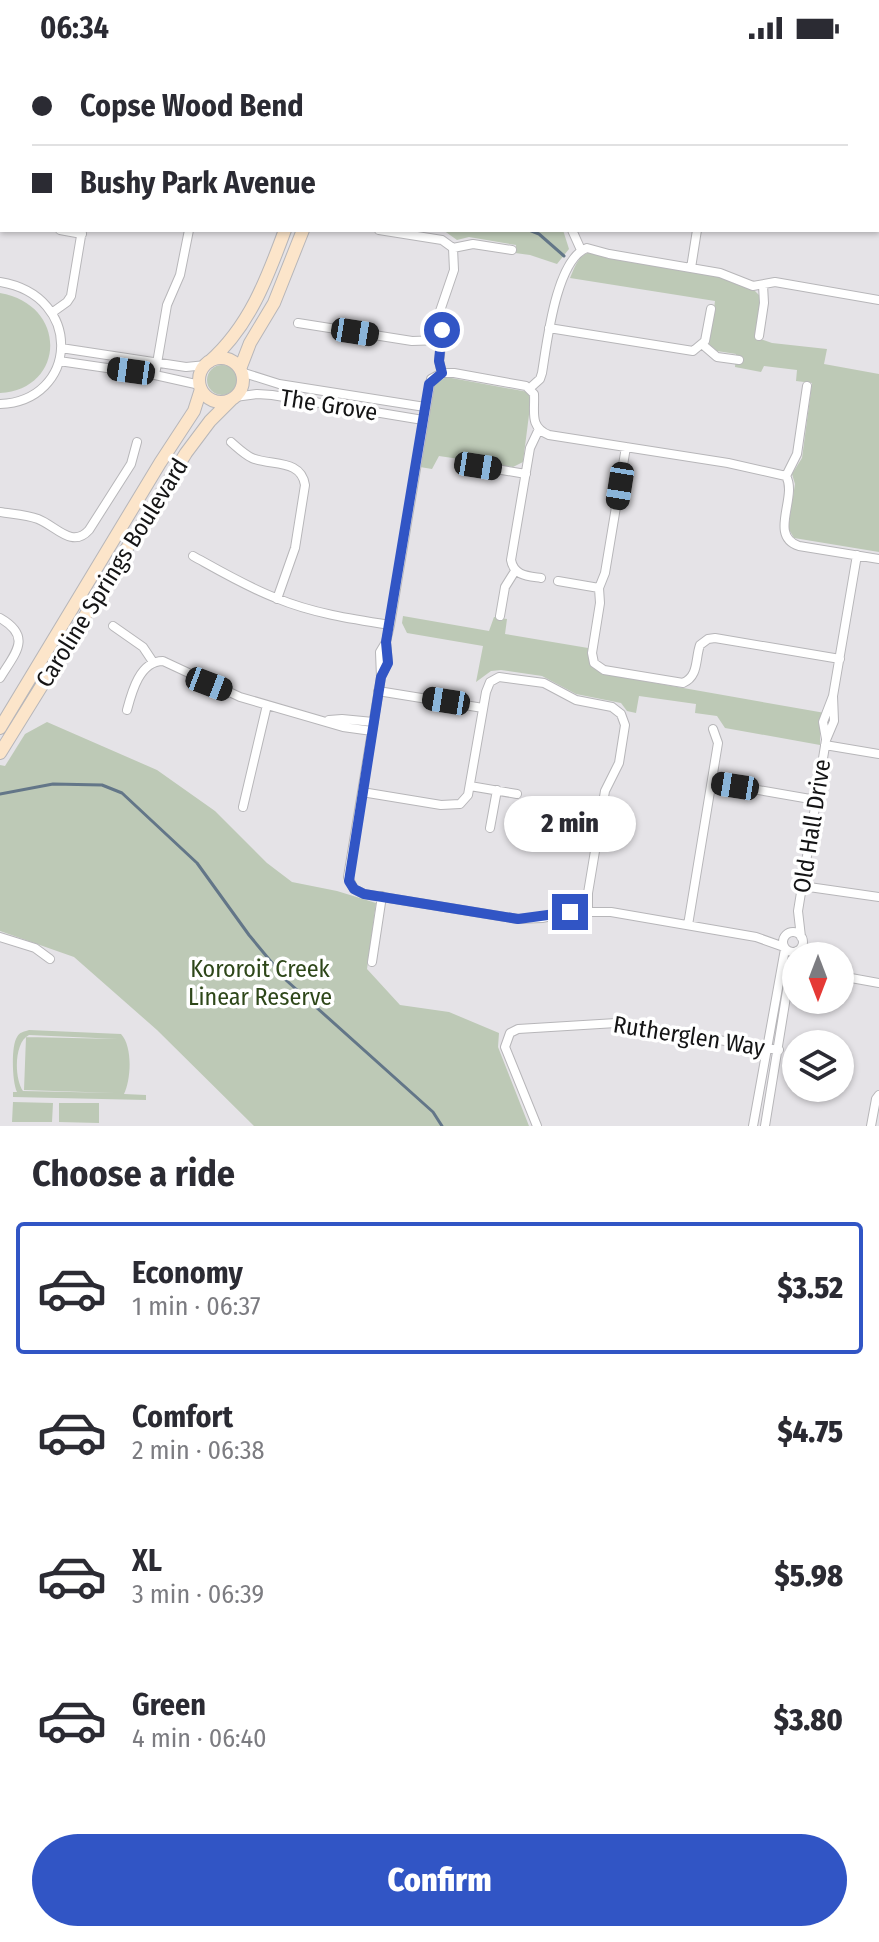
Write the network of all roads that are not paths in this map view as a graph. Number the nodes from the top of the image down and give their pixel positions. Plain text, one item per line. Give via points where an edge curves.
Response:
1 (82, 232) edge
2 (189, 232) edge
3 (284, 232) edge
4 (302, 232) edge
5 (406, 232) edge
6 (573, 232) edge
7 (697, 232) edge
8 (434, 234) edge
9 (453, 248) junction
10 (512, 250) dead end
11 (581, 250) junction
12 (691, 268) junction
13 (0, 282) edge
14 (763, 285) junction
15 (879, 300) edge
16 (711, 309) dead end
17 (53, 312) junction
18 (298, 323) dead end
19 (549, 328) junction
20 (759, 336) dead end
21 (442, 340) junction
22 (703, 345) junction
23 (60, 354) junction
24 (739, 360) dead end
25 (157, 363) junction
26 (207, 364) junction
27 (241, 371) junction
28 (442, 373) junction
29 (155, 375) junction
30 (807, 386) dead end
31 (200, 387) junction
32 (530, 388) junction
33 (233, 398) junction
34 (0, 404) edge
35 (425, 407) junction
36 (423, 420) junction
37 (539, 429) junction
38 (137, 442) dead end
39 (231, 442) dead end
40 (626, 447) junction
41 (478, 466) dead end
42 (526, 474) junction
43 (786, 476) junction
44 (0, 512) edge
45 (857, 555) junction
46 (193, 556) dead end
47 (879, 559) edge
48 (515, 571) junction
49 (541, 578) dead end
50 (558, 581) dead end
51 (599, 588) junction
52 (277, 599) junction
53 (500, 616) dead end
54 (0, 618) edge
55 (390, 625) junction
56 (113, 626) dead end
57 (840, 659) junction
58 (153, 662) junction
59 (0, 678) edge
60 (378, 691) junction
61 (267, 705) junction
62 (483, 708) junction
63 (127, 710) dead end
64 (372, 727) junction
65 (0, 728) edge
66 (713, 729) dead end
67 (826, 743) junction
68 (0, 753) edge
69 (879, 754) edge
70 (712, 782) junction
71 (470, 786) junction
72 (497, 790) junction
73 (362, 792) junction
74 (517, 794) dead end
75 (816, 800) junction
76 (243, 807) dead end
77 (490, 828) dead end
78 (802, 886) junction
79 (382, 896) junction
80 (879, 897) edge
81 (588, 911) junction
82 (798, 911) junction
83 (688, 925) junction
84 (786, 935) junction
85 (0, 937) edge
86 (756, 937) junction
87 (801, 937) junction
88 (785, 942) edge
89 (802, 942) edge
90 (782, 947) edge
91 (50, 959) dead end
92 (782, 960) edge
93 (372, 962) dead end
94 (780, 972) joint
95 (854, 979) edge
96 (879, 983) edge
97 (784, 1014) edge
98 (766, 1048) junction
99 (779, 1050) junction
100 (879, 1095) edge
101 (537, 1126) edge
102 (753, 1126) edge
103 (765, 1126) edge
104 (871, 1126) edge

1 - 17 street via 71,296
2 - 25 street
3 - 26 main road via 247,319
4 - 27 main road
5 - 8 street
6 - 11 street
7 - 12 street
8 - 9 street
9 - 10 street via 473,244
9 - 21 street via 454,270 441,305
11 - 12 street
11 - 19 street via 555,297
12 - 14 street
13 - 17 street via 31,291
14 - 15 street via 775,282
14 - 20 street
16 - 22 street
17 - 23 street via 61,332
18 - 21 street via 412,341
19 - 22 street via 693,351
19 - 32 street via 542,373
21 - 28 street
22 - 24 street via 717,357
23 - 25 street
23 - 29 street
23 - 34 street via 49,380 32,396
25 - 26 street
25 - 29 street
26 - 27 main road via 229,360
26 - 31 main road
27 - 33 main road via 242,385
27 - 35 street, The Grove via 279,384
28 - 32 street
28 - 35 street via 429,384
29 - 31 street
30 - 43 street via 797,454
31 - 33 main road via 217,402
31 - 65 main road, Caroline Springs Boulevard via 187,423
32 - 37 street
33 - 36 street, The Grove via 272,395
33 - 68 main road, Caroline Springs Boulevard via 186,453
35 - 36 street
36 - 55 street
37 - 40 street
37 - 42 street
38 - 44 street via 131,464 85,535 70,538 41,520
39 - 52 street via 249,457 295,467 304,477 295,548
40 - 43 street
40 - 51 street
41 - 42 street
42 - 48 street via 511,560
43 - 45 street via 790,491 784,531 791,543
45 - 47 street
45 - 57 street, Old Hall Drive
46 - 52 street
48 - 49 street
48 - 53 street via 505,587
50 - 51 street
51 - 57 street via 592,659 604,670 683,683 692,677 700,645 715,638
52 - 55 street
54 - 59 street via 16,629 19,639
55 - 60 street via 379,660
56 - 58 street via 143,647
57 - 67 street, Old Hall Drive via 823,722
58 - 61 street via 169,663
58 - 63 street via 134,687
60 - 62 street
60 - 64 street
61 - 64 street
61 - 76 street
62 - 71 street
62 - 81 street via 490,682 504,676 544,683 576,700 612,707 624,718 619,763 605,791
64 - 73 street
66 - 70 street via 718,743
67 - 69 street
67 - 75 street, Old Hall Drive
70 - 75 street
70 - 83 street
71 - 72 street
71 - 73 street via 465,800 454,805
72 - 74 street
72 - 77 street
73 - 79 street via 349,881 358,891
75 - 78 street, Old Hall Drive
78 - 80 street
78 - 82 street, Old Hall Drive
79 - 81 street via 518,919
79 - 93 street
81 - 83 street
82 - 84 street, Old Hall Drive
82 - 87 street, Old Hall Drive
83 - 86 street
84 - 86 street
84 - 87 street
84 - 88 street
85 - 91 street via 35,948
86 - 90 street
87 - 89 street
92 - 94 street
94 - 98 street
95 - 96 street
97 - 99 street
98 - 99 street, Rutherglen Way
98 - 101 street, Rutherglen Way via 616,1023 518,1029 510,1033 505,1047
98 - 102 street
99 - 103 street
100 - 104 street

